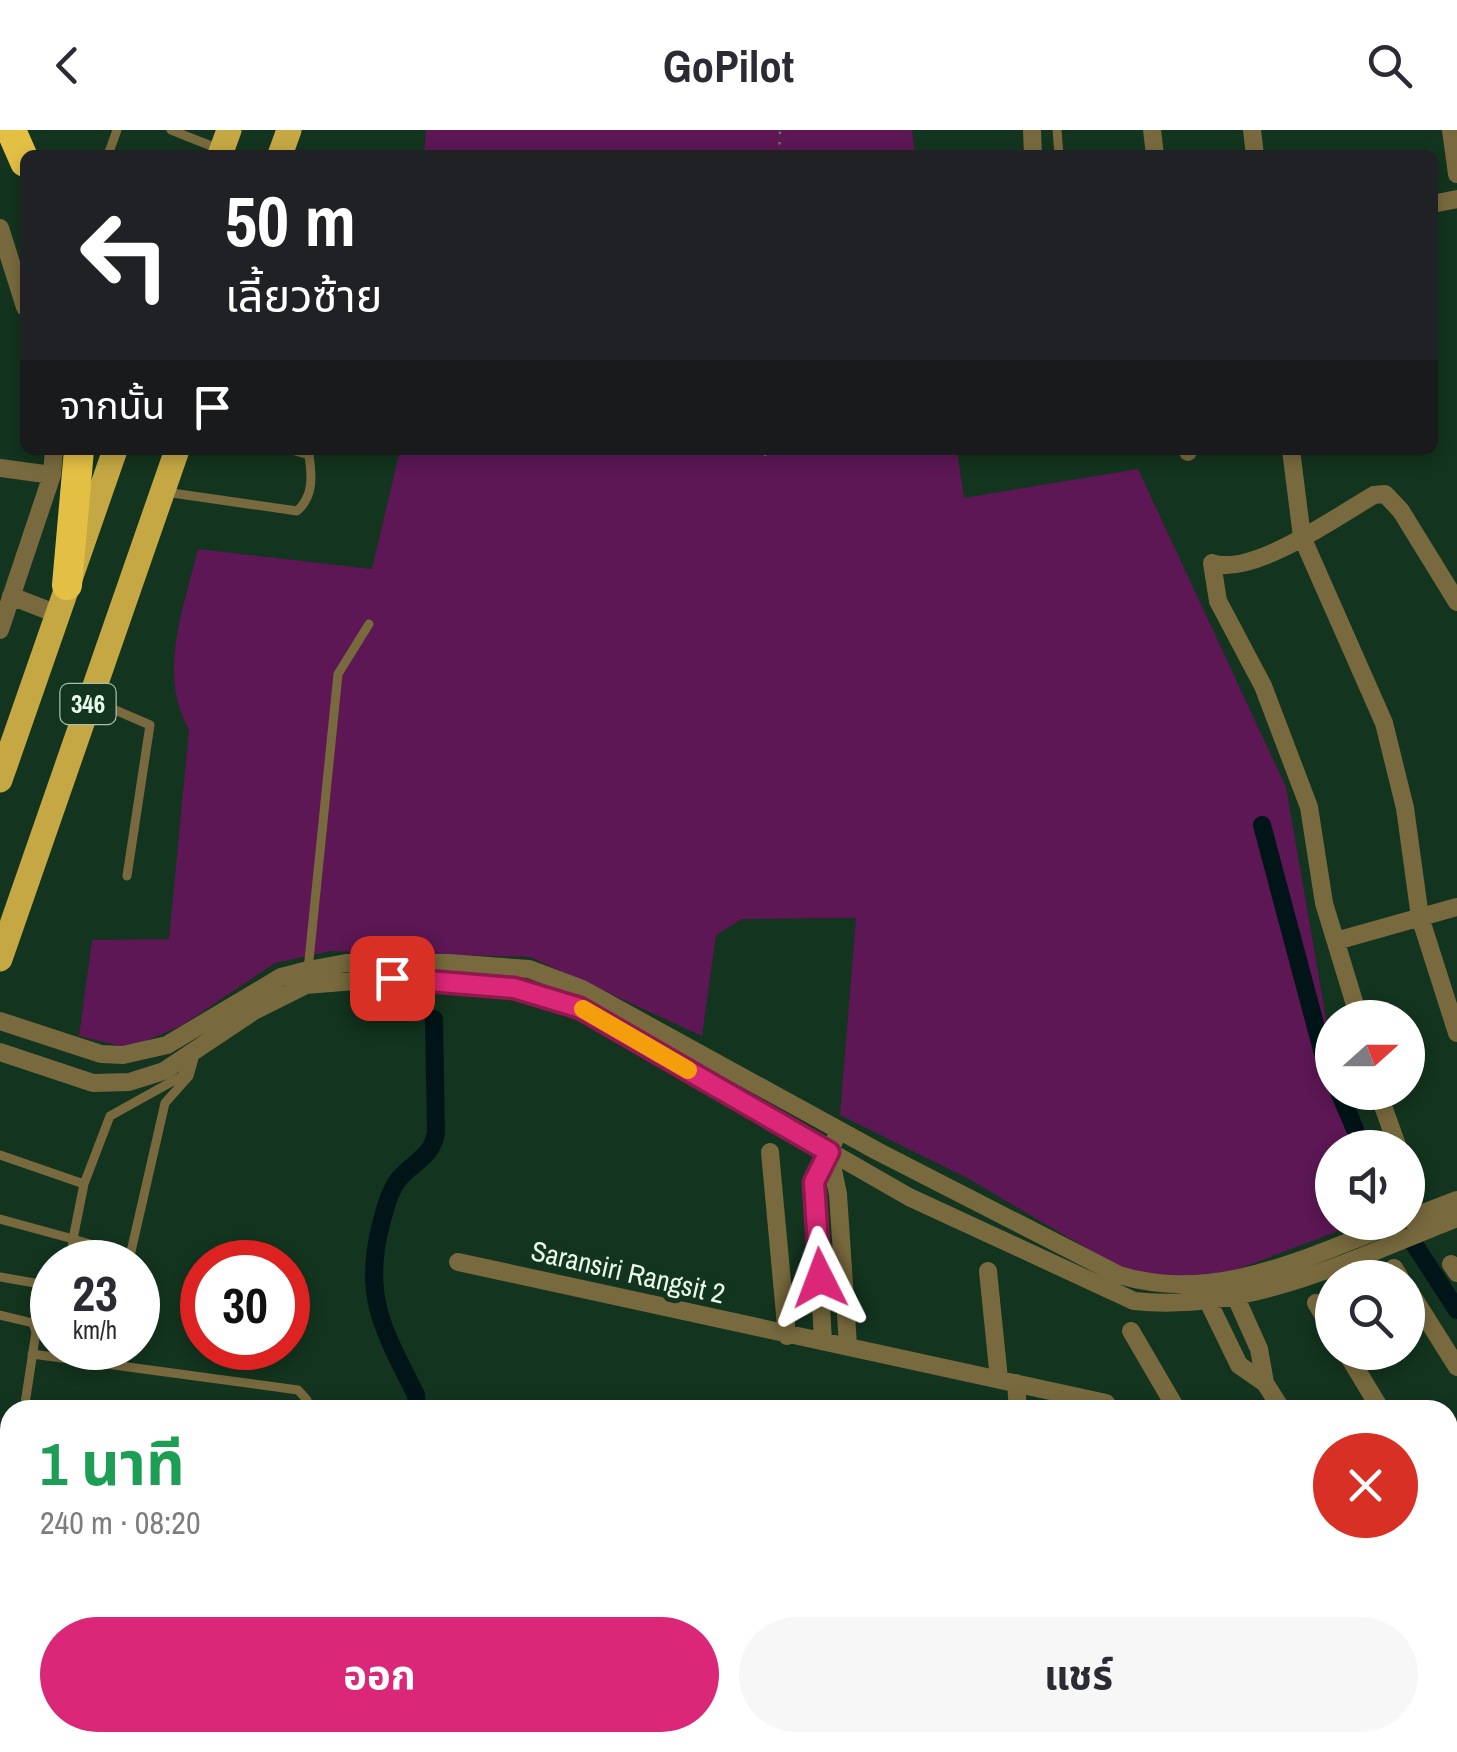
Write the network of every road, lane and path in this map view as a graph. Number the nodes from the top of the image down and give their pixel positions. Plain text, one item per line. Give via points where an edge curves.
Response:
1 (171, 130) edge
2 (1451, 130) edge
3 (223, 145) edge
4 (1457, 174) edge
5 (0, 228) edge
6 (20, 290) edge
7 (54, 455) edge
8 (78, 455) edge
9 (113, 455) edge
10 (175, 455) edge
11 (309, 455) edge
12 (1292, 455) edge
13 (0, 468) edge
14 (52, 475) junction
15 (162, 492) junction
16 (1302, 536) junction
17 (11, 596) junction
18 (62, 599) junction
19 (1457, 602) edge
20 (369, 624) dead end
21 (0, 630) edge
22 (90, 699) junction
23 (0, 780) edge
24 (127, 876) dead end
25 (1457, 907) edge
26 (1420, 917) junction
27 (1336, 941) junction
28 (0, 959) edge
29 (308, 970) junction
30 (1354, 1000) edge
31 (0, 1021) edge
32 (1457, 1033) edge
33 (192, 1042) junction
34 (0, 1052) edge
35 (720, 1063) junction
36 (714, 1088) junction
37 (840, 1130) junction
38 (770, 1152) dead end
39 (829, 1152) junction
40 (0, 1155) edge
41 (84, 1184) junction
42 (964, 1196) junction
43 (1457, 1200) edge
44 (955, 1218) junction
45 (1425, 1218) edge
46 (1457, 1218) edge
47 (0, 1219) edge
48 (1425, 1221) edge
49 (73, 1239) junction
50 (1373, 1240) edge
51 (1375, 1240) edge
52 (1370, 1242) junction
53 (458, 1262) dead end
54 (988, 1271) dead end
55 (0, 1277) edge
56 (30, 1282) edge
57 (1201, 1285) junction
58 (1233, 1290) junction
59 (1208, 1303) junction
60 (0, 1315) edge
61 (1425, 1316) edge
62 (30, 1322) edge
63 (1130, 1331) dead end
64 (787, 1336) junction
65 (822, 1341) junction
66 (848, 1344) junction
67 (1457, 1367) edge
68 (30, 1368) edge
69 (150, 1370) edge
70 (1357, 1370) edge
71 (1007, 1381) junction
72 (1265, 1382) junction
73 (25, 1400) edge
74 (307, 1400) edge
75 (1014, 1400) edge
76 (1092, 1400) edge
77 (1171, 1400) edge
78 (1276, 1400) edge
79 (1374, 1400) edge

1 - 3 lane
2 - 4 street
5 - 6 street
7 - 14 street
8 - 18 highway
9 - 18 main road, 346
10 - 15 main road, 346
11 - 15 lane via 308,501 297,511
12 - 16 street
13 - 14 street
14 - 17 street
15 - 22 main road, 346
16 - 19 street via 1374,495 1391,496
16 - 26 street via 1384,723 1406,808
16 - 27 street via 1239,566 1212,562 1218,601 1264,686 1309,808
17 - 18 street
17 - 21 street
18 - 23 main road, 346
20 - 29 lane via 338,674
22 - 24 lane via 150,725
22 - 28 main road, 346
25 - 26 street
26 - 27 street
26 - 32 street
27 - 30 street
29 - 33 street via 281,977
29 - 35 street via 346,963 529,969 582,988
31 - 33 street via 101,1054
33 - 34 street via 164,1071 129,1082 93,1083
33 - 36 street via 306,986 392,978 474,982 580,1008
33 - 41 lane via 182,1076 110,1116
33 - 49 lane via 190,1076 165,1103 130,1256
35 - 36 street
35 - 37 street
36 - 39 street
37 - 39 street
37 - 42 street
38 - 64 street
39 - 44 street
39 - 65 street via 814,1182
39 - 66 street
40 - 41 lane
41 - 49 lane
42 - 44 street
42 - 57 street via 1119,1275 1172,1287
43 - 45 street
44 - 59 street via 1134,1301
46 - 48 street
47 - 49 lane
50 - 52 street
51 - 52 street
52 - 58 street
53 - 64 street, Saransiri Rangsit 2
54 - 71 street
55 - 56 lane
57 - 58 street
57 - 59 street
58 - 59 street
58 - 72 street via 1259,1349
59 - 72 street via 1239,1365
60 - 62 lane
61 - 67 street
63 - 77 street
64 - 65 street, Saransiri Rangsit 2
65 - 66 street, Saransiri Rangsit 2
66 - 71 street, Saransiri Rangsit 2
68 - 73 lane
69 - 74 lane via 298,1390
70 - 79 street
71 - 75 street
71 - 76 street, Saransiri Rangsit 2
72 - 78 street

